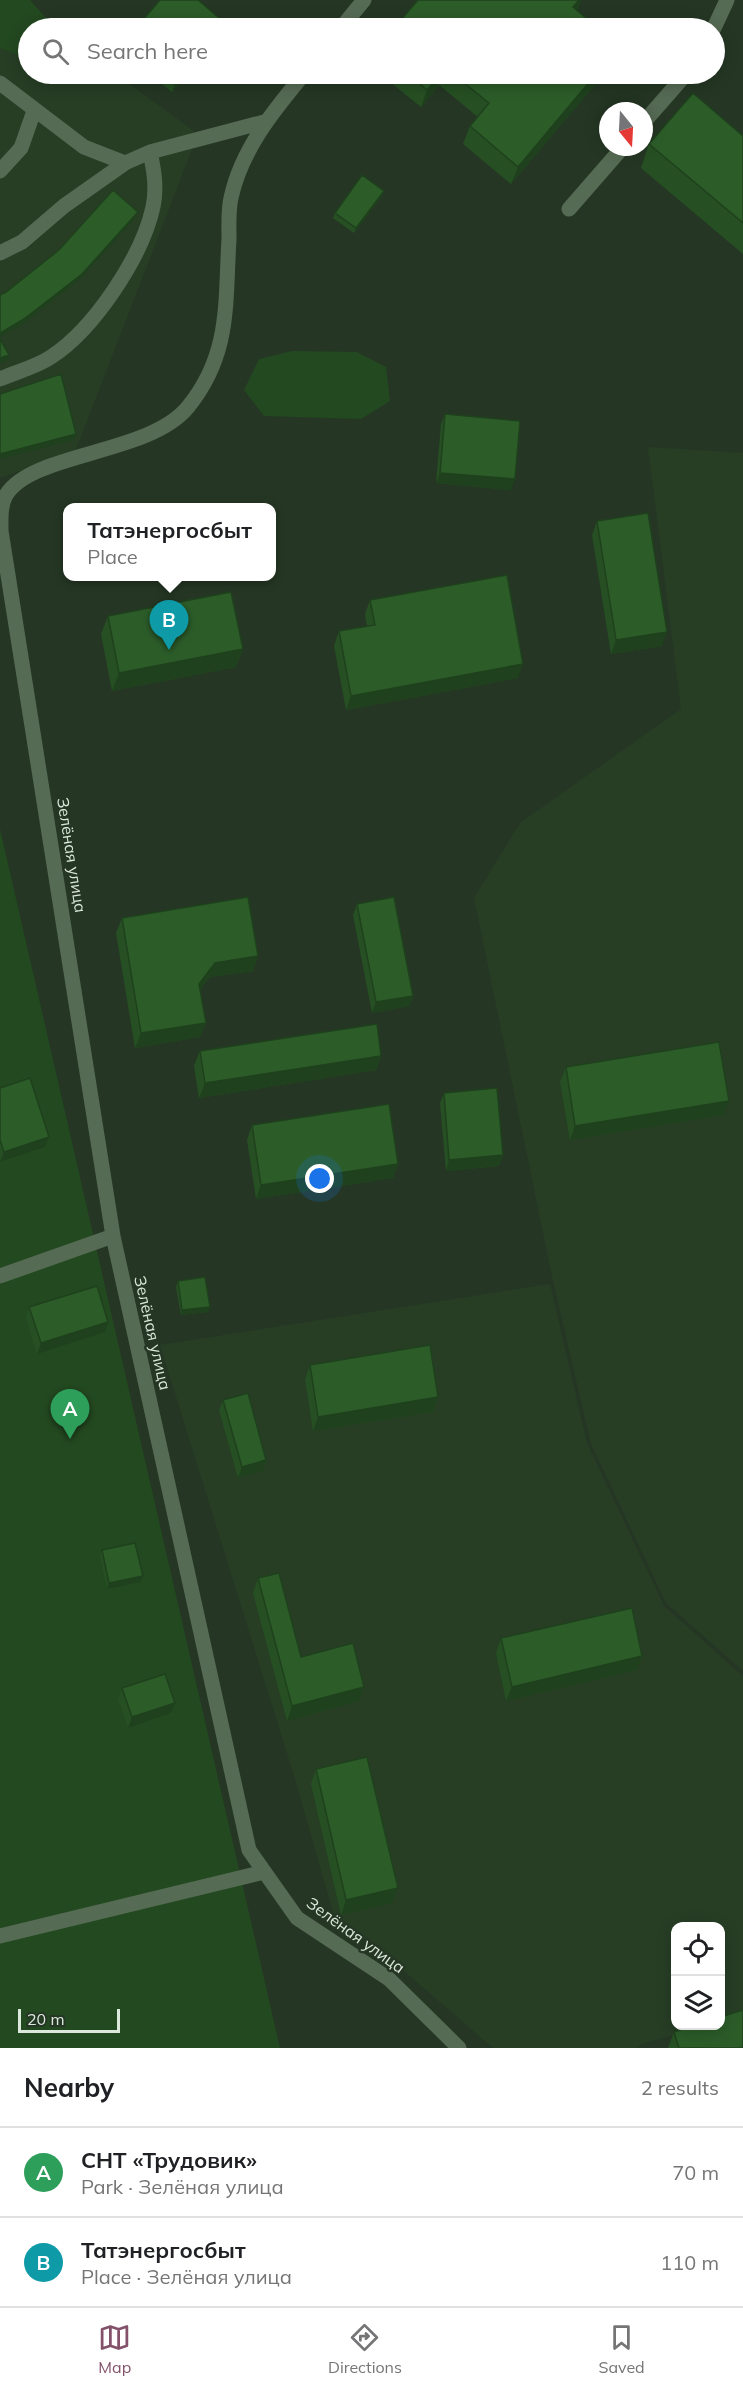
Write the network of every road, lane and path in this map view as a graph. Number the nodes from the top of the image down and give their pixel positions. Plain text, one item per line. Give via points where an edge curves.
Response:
1 (364, 0) edge
2 (727, 0) edge
3 (349, 18) edge
4 (719, 18) edge
5 (0, 83) edge
6 (296, 84) edge
7 (677, 84) edge
8 (34, 111) junction
9 (653, 112) edge
10 (264, 122) junction
11 (150, 152) junction
12 (615, 156) edge
13 (125, 163) junction
14 (0, 171) edge
15 (569, 209) dead end
16 (0, 253) edge
17 (0, 379) edge
18 (3, 495) edge
19 (1, 531) edge
20 (113, 1236) junction
21 (0, 1276) edge
22 (264, 1872) junction
23 (0, 1936) edge
24 (459, 2048) edge

1 - 3 street
2 - 4 street
5 - 8 street
6 - 10 street
7 - 9 street
8 - 13 street via 84,147
8 - 14 street via 21,148
10 - 11 street
10 - 18 street via 231,198 224,323 208,380 186,410 163,428 39,471
11 - 13 street
11 - 17 street via 156,177 153,206 142,239 117,286 98,314 51,357
12 - 15 street
13 - 16 street via 64,206 22,242
18 - 19 street, Зелёная улица
19 - 20 street, Зелёная улица
20 - 21 street
20 - 22 street, Зелёная улица via 249,1850
22 - 23 street
22 - 24 street, Зелёная улица via 297,1918 389,1979

